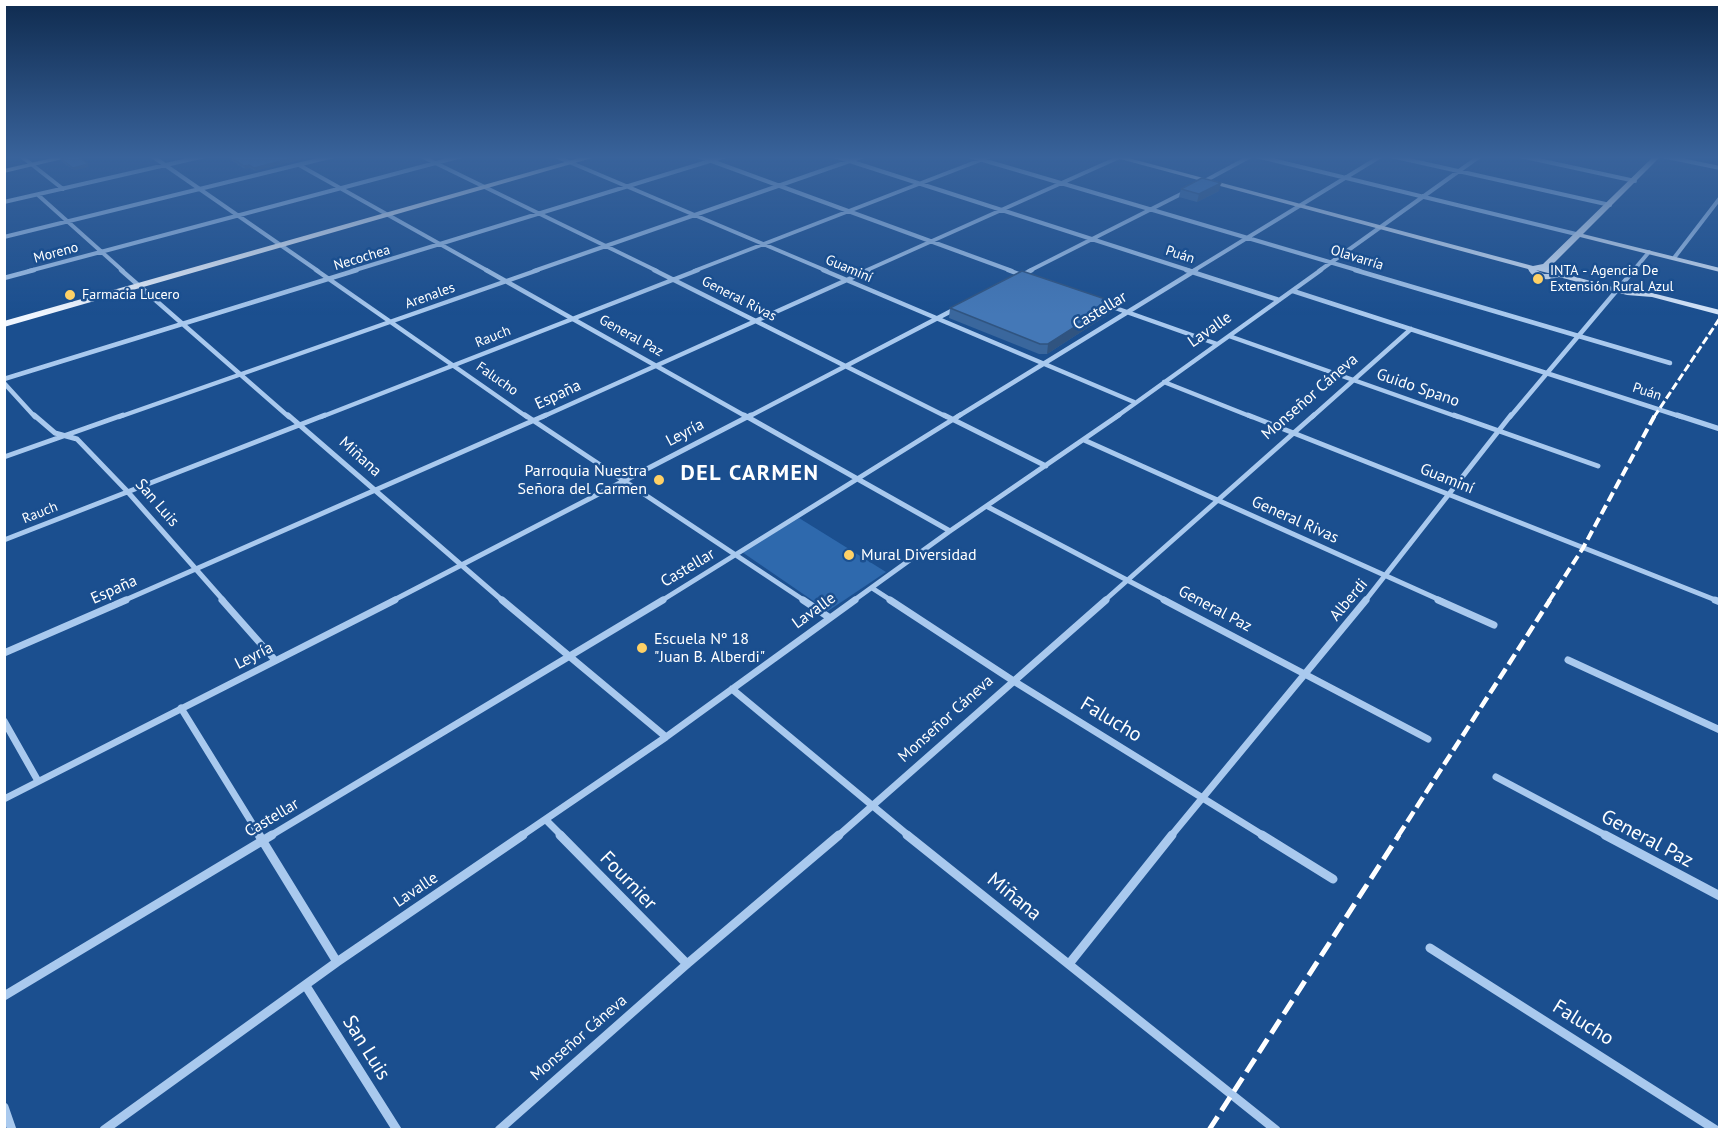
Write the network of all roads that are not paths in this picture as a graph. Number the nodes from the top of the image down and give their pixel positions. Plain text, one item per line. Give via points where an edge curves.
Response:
1 (53, 209) edge
2 (120, 209) edge
3 (228, 209) edge
4 (265, 209) edge
5 (379, 209) edge
6 (406, 209) edge
7 (530, 209) edge
8 (556, 209) edge
9 (677, 209) edge
10 (713, 209) edge
11 (840, 209) edge
12 (856, 209) edge
13 (997, 209) edge
14 (1007, 209) edge
15 (1149, 209) joint
16 (1297, 209) edge
17 (1307, 209) edge
18 (1406, 209) edge
19 (1475, 209) edge
20 (1608, 209) edge
21 (1711, 209) edge
22 (1003, 211) junction
23 (848, 212) junction
24 (388, 214) junction
25 (540, 214) junction
26 (238, 216) junction
27 (693, 216) junction
28 (67, 222) junction
29 (4, 228) edge
30 (1380, 228) junction
31 (13, 235) junction
32 (1580, 235) junction
33 (4, 237) edge
34 (1090, 238) junction
35 (1250, 238) junction
36 (932, 242) junction
37 (441, 244) junction
38 (277, 245) junction
39 (761, 245) junction
40 (607, 246) junction
41 (103, 251) junction
42 (1649, 252) junction
43 (1674, 258) junction
44 (1332, 263) junction
45 (1535, 269) junction
46 (1719, 270) edge
47 (1194, 273) junction
48 (1022, 274) junction
49 (1555, 274) junction
50 (4, 278) edge
51 (1032, 278) edge
52 (328, 279) junction
53 (1012, 279) edge
54 (505, 280) junction
55 (674, 280) junction
56 (845, 281) junction
57 (138, 285) junction
58 (1293, 291) junction
59 (1614, 292) junction
60 (1279, 300) junction
61 (964, 304) edge
62 (1106, 304) edge
63 (1127, 312) junction
64 (1719, 314) edge
65 (571, 318) junction
66 (935, 319) junction
67 (754, 321) junction
68 (4, 322) edge
69 (388, 322) junction
70 (183, 324) junction
71 (1411, 329) junction
72 (1229, 336) junction
73 (1577, 336) junction
74 (1217, 344) junction
75 (1042, 363) junction
76 (1670, 363) dead end
77 (453, 365) junction
78 (655, 365) junction
79 (844, 366) junction
80 (1547, 372) junction
81 (240, 374) junction
82 (1353, 380) junction
83 (4, 381) edge
84 (1164, 382) junction
85 (1134, 402) junction
86 (745, 416) junction
87 (952, 418) junction
88 (533, 421) junction
89 (302, 426) junction
90 (1719, 429) edge
91 (1498, 431) junction
92 (1292, 433) junction
93 (68, 436) junction
94 (1084, 440) junction
95 (4, 457) edge
96 (1046, 465) junction
97 (1598, 466) dead end
98 (856, 478) junction
99 (623, 481) junction
100 (127, 491) junction
101 (375, 492) junction
102 (1449, 495) junction
103 (1217, 500) junction
104 (988, 507) junction
105 (951, 531) junction
106 (4, 540) edge
107 (736, 556) junction
108 (461, 566) junction
109 (194, 569) junction
110 (1386, 576) junction
111 (1128, 581) junction
112 (872, 588) junction
113 (1719, 603) edge
114 (830, 618) junction
115 (1494, 625) dead end
116 (4, 653) edge
117 (571, 657) junction
118 (275, 660) junction
119 (1568, 660) dead end
120 (1305, 673) junction
121 (1012, 680) junction
122 (732, 689) junction
123 (182, 708) junction
124 (4, 721) edge
125 (1719, 730) edge
126 (666, 737) junction
127 (1428, 739) dead end
128 (1496, 777) dead end
129 (38, 781) junction
130 (1202, 796) junction
131 (4, 799) edge
132 (872, 807) junction
133 (546, 820) junction
134 (263, 841) junction
135 (1333, 879) dead end
136 (1719, 896) edge
137 (1430, 948) dead end
138 (337, 962) junction
139 (687, 964) junction
140 (1069, 964) junction
141 (306, 986) junction
142 (4, 996) edge
143 (4, 1107) edge
144 (12, 1130) edge
145 (104, 1130) edge
146 (397, 1130) edge
147 (499, 1130) edge
148 (1276, 1130) edge
149 (1716, 1130) edge

1 - 28 street, Miñana
2 - 28 street
3 - 26 street, Falucho
4 - 26 street, Moreno
5 - 24 street, General Paz
6 - 24 main road
7 - 25 street, General Rivas
8 - 25 street, Necochea
9 - 27 street, Guaminí
10 - 27 street, Arenales
11 - 23 street
12 - 23 street, Rauch
13 - 22 street, Puán
14 - 22 street, España
15 - 34 street
15 - 35 street, Olavarría
16 - 35 street, Castellar
17 - 30 main road
18 - 30 street, Lavalle
19 - 32 street
20 - 32 main road
21 - 43 street
22 - 34 street, Puán
22 - 36 street, España
23 - 36 street
23 - 39 street, Rauch
24 - 37 street, General Paz
24 - 38 main road
25 - 37 street, Necochea
25 - 40 street, General Rivas
26 - 38 street, Falucho
26 - 41 street, Moreno
27 - 39 street, Guaminí
27 - 40 street, Arenales
28 - 31 street
28 - 41 street, Miñana
29 - 31 street
30 - 44 street, Lavalle
30 - 45 main road
31 - 33 street
32 - 42 main road
32 - 45 main road via 1546,266
32 - 49 main road
34 - 47 street, Puán
34 - 48 street
35 - 44 street, Olavarría
35 - 47 street, Castellar
36 - 48 street
36 - 56 street, España
37 - 52 street, Necochea
37 - 54 street, General Paz
38 - 52 street, Falucho
38 - 57 main road
39 - 55 street, Rauch
39 - 56 street, Guaminí
40 - 54 street, Arenales
40 - 55 street, General Rivas
41 - 50 street, Moreno
41 - 57 street, Miñana
42 - 43 main road
42 - 59 street, Alberdi
43 - 46 main road
44 - 58 street, Lavalle
44 - 73 street, Olavarría
45 - 49 main road via 1542,276
47 - 60 street, Puán
47 - 63 street, Castellar
48 - 51 street
48 - 53 street
49 - 59 main road
52 - 69 street, Falucho
52 - 70 street, Necochea
54 - 65 street, General Paz
54 - 69 street, Arenales
55 - 65 street, Rauch
55 - 67 street, General Rivas
56 - 66 street, Guaminí
56 - 67 street, España
57 - 68 main road
57 - 70 street, Miñana
58 - 60 street, Lavalle
58 - 71 street, Puán
59 - 64 main road via 1652,295
59 - 73 street, Alberdi
60 - 72 street, Lavalle
61 - 66 street, Leyría
62 - 63 street
63 - 74 street
63 - 75 street, Castellar
65 - 77 street, Rauch
65 - 78 street, General Paz
66 - 75 street, Guaminí
66 - 79 street, Leyría
67 - 78 street, España
67 - 79 street, General Rivas
69 - 77 street, Falucho
69 - 81 street, Arenales
70 - 81 street, Miñana
70 - 83 street, Necochea
71 - 80 street, Puán
71 - 82 street, Monseñor Cáneva
72 - 74 street, Lavalle
72 - 82 street, Guido Spano
73 - 76 street, Olavarría
73 - 80 street, Alberdi
74 - 84 street, Lavalle
75 - 85 street, Guaminí
75 - 87 street, Castellar
77 - 88 street, Falucho
77 - 89 street, Rauch
78 - 86 street, General Paz
78 - 88 street, España
79 - 86 street, Leyría
79 - 87 street, General Rivas
80 - 90 street, Puán
80 - 91 street, Alberdi
81 - 89 street, Miñana
81 - 93 street, Arenales
82 - 91 street, Guido Spano
82 - 92 street, Monseñor Cáneva
83 - 93 street, San Luis via 43,425
84 - 85 street, Lavalle
84 - 92 street, Guaminí
85 - 94 street, Lavalle
86 - 98 street, General Paz
86 - 99 street, Leyría
87 - 96 street, General Rivas
87 - 98 street, Castellar
88 - 99 street, Falucho
88 - 101 street, España
89 - 100 street, Rauch
89 - 101 street, Miñana
91 - 97 street, Guido Spano
91 - 102 street, Alberdi
92 - 102 street, Guaminí
92 - 103 street, Monseñor Cáneva
93 - 95 street, Arenales
93 - 100 street, San Luis via 77,439
94 - 96 street, Lavalle
94 - 103 street, General Rivas
96 - 104 street, Lavalle
98 - 105 street, General Paz
98 - 107 street, Castellar
99 - 107 street, Falucho
99 - 108 street, Leyría
100 - 106 street, Rauch
100 - 109 street, San Luis
101 - 108 street, Miñana
101 - 109 street, España
102 - 110 street, Alberdi
102 - 113 street, Guaminí
103 - 110 street, General Rivas
103 - 111 street, Monseñor Cáneva
104 - 105 street, Lavalle
104 - 111 street, General Paz
105 - 112 street, Lavalle
107 - 114 street, Falucho
107 - 117 street, Castellar
108 - 117 street, Miñana
108 - 118 street, Leyría
109 - 116 street, España
109 - 118 street, San Luis
110 - 115 street, General Rivas
110 - 120 street, Alberdi
111 - 120 street, General Paz
111 - 121 street, Monseñor Cáneva
112 - 114 street, Lavalle
112 - 121 street, Falucho
114 - 122 street, Lavalle
117 - 126 street, Miñana
117 - 134 street, Castellar
118 - 123 street, Leyría
119 - 125 street
120 - 127 street, General Paz
120 - 130 street, Alberdi
121 - 130 street, Falucho
121 - 132 street, Monseñor Cáneva
122 - 126 street, Lavalle
122 - 132 street, Miñana
123 - 129 street, Leyría
123 - 134 street
124 - 129 street
126 - 133 street, Lavalle
128 - 136 street, General Paz
129 - 131 street, Leyría
130 - 135 street, Falucho
130 - 140 street, Alberdi
132 - 139 street, Monseñor Cáneva
132 - 140 street, Miñana
133 - 138 street, Lavalle
133 - 139 street, Fournier
134 - 138 street
134 - 142 street, Castellar
137 - 149 street, Falucho
138 - 141 street, Lavalle
139 - 147 street, Monseñor Cáneva
140 - 148 street, Miñana
141 - 145 street, Lavalle
141 - 146 street, San Luis
143 - 144 street

